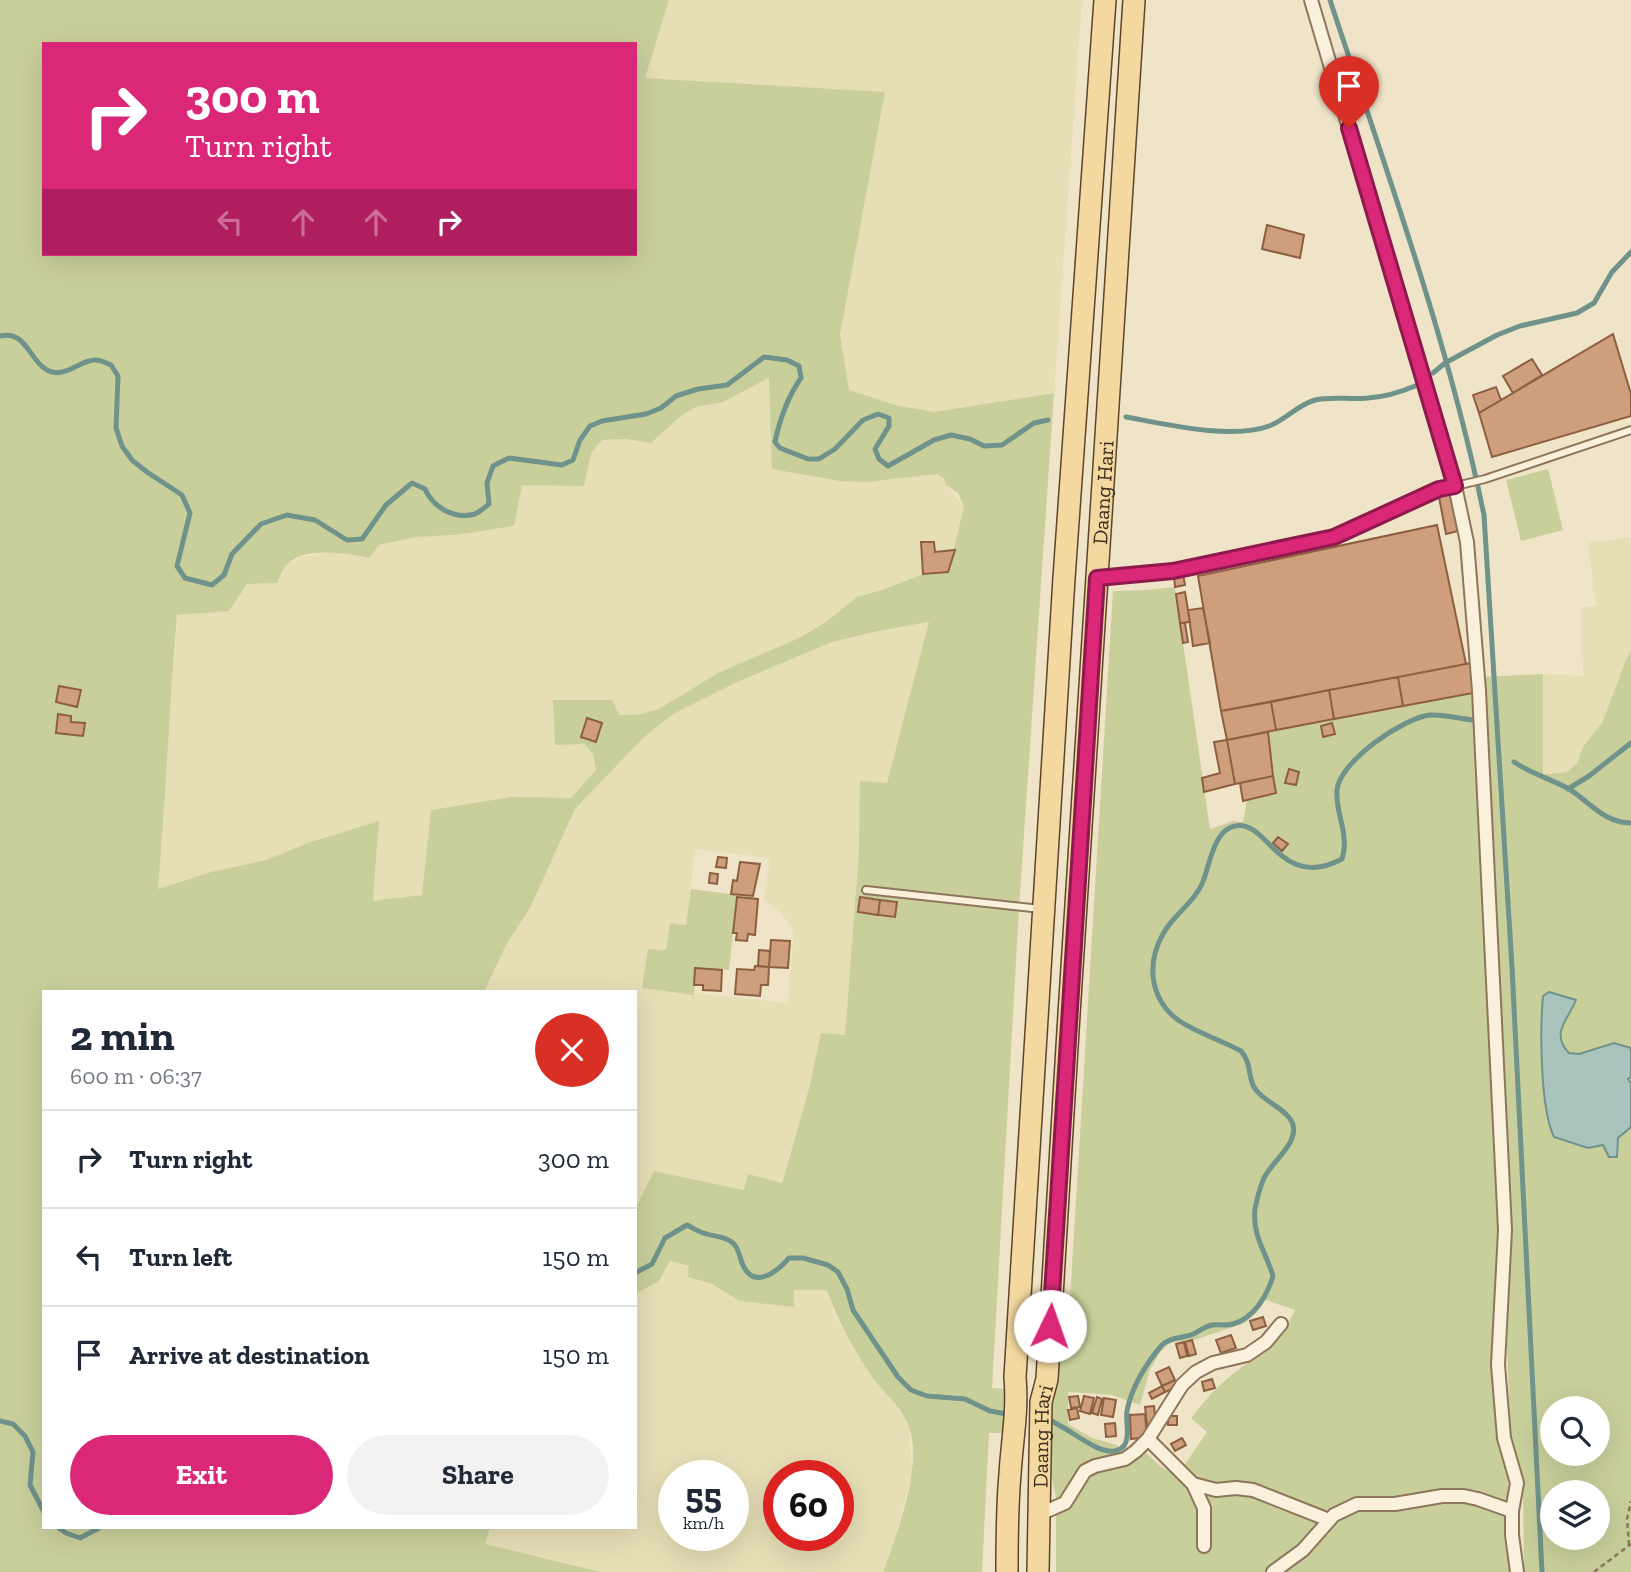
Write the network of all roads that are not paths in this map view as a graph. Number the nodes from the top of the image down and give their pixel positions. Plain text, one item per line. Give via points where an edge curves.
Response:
1 (1105, 0) edge
2 (1134, 0) edge
3 (1311, 0) edge
4 (1631, 430) edge
5 (1455, 486) junction
6 (1097, 578) junction
7 (1046, 883) junction
8 (1077, 884) junction
9 (866, 890) dead end
10 (1045, 910) junction
11 (1282, 1324) dead end
12 (1148, 1439) junction
13 (1193, 1484) junction
14 (1512, 1511) junction
15 (1040, 1514) junction
16 (1329, 1520) junction
17 (1204, 1546) dead end
18 (1007, 1572) edge
19 (1038, 1572) edge
20 (1273, 1572) edge
21 (1517, 1572) edge

1 - 7 main road, Daang Hari
2 - 6 main road, Daang Hari
3 - 5 street
4 - 5 lane
5 - 6 lane via 1334,537 1173,571
5 - 14 street via 1467,542 1479,691 1504,1230 1498,1365 1504,1438 1517,1483
6 - 8 main road, Daang Hari
7 - 8 main road
7 - 10 main road, Daang Hari
8 - 15 main road, Daang Hari via 1047,1379 1041,1402
9 - 10 lane
10 - 18 main road, Daang Hari
11 - 12 street via 1247,1354 1196,1371
12 - 13 street
12 - 15 street via 1125,1459 1085,1471 1065,1503
13 - 16 street via 1216,1490 1253,1490
13 - 17 street via 1204,1508
14 - 16 street via 1478,1499 1442,1496 1395,1504 1357,1504
14 - 21 street
15 - 19 main road, Daang Hari
16 - 20 street via 1303,1550

